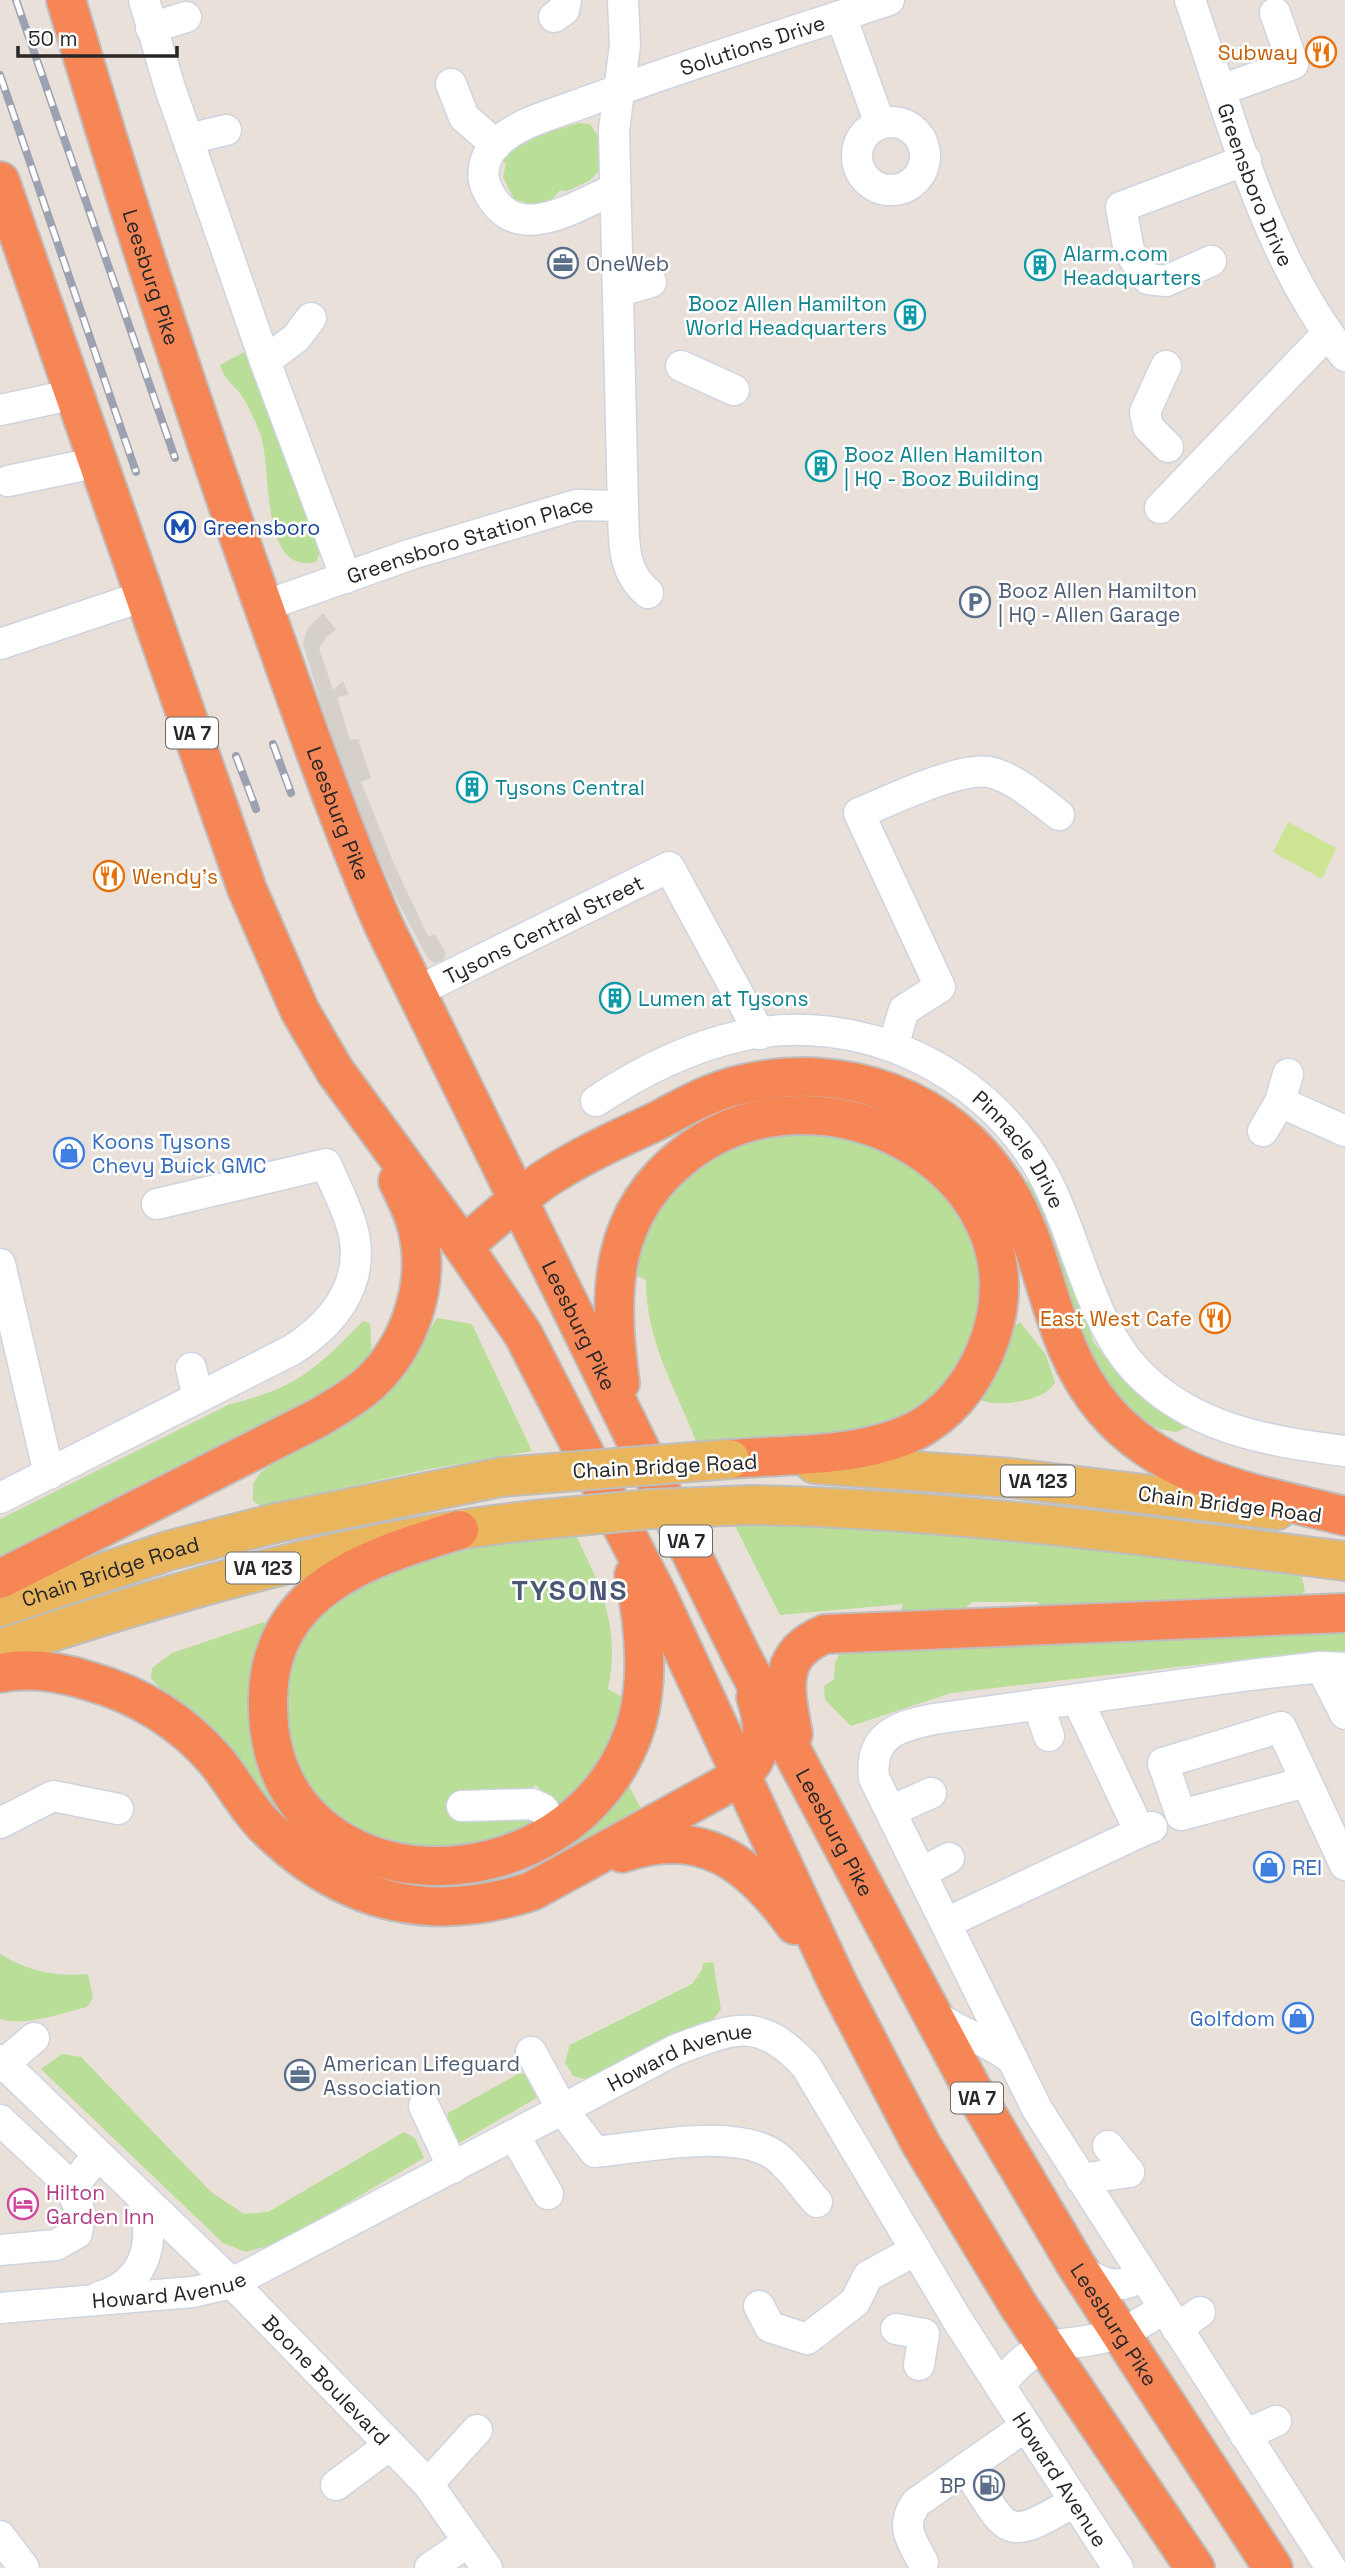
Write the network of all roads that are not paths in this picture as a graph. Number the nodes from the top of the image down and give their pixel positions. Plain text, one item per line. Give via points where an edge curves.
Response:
1 (66, 0) edge
2 (622, 0) edge
3 (889, 0) edge
4 (1190, 0) edge
5 (1275, 13) dead end
6 (148, 14) edge
7 (841, 16) junction
8 (186, 17) dead end
9 (451, 84) dead end
10 (617, 90) junction
11 (1221, 90) junction
12 (880, 124) dead end
13 (226, 130) dead end
14 (188, 139) junction
15 (496, 145) junction
16 (1246, 160) junction
17 (0, 181) edge
18 (615, 189) junction
19 (1211, 261) dead end
20 (651, 282) dead end
21 (620, 291) junction
22 (311, 318) dead end
23 (1337, 345) edge
24 (265, 361) junction
25 (681, 366) dead end
26 (1166, 366) dead end
27 (734, 390) dead end
28 (75, 394) junction
29 (0, 410) edge
30 (1168, 447) dead end
31 (99, 462) junction
32 (8, 481) dead end
33 (623, 506) junction
34 (1160, 508) dead end
35 (346, 578) junction
36 (648, 593) dead end
37 (144, 597) junction
38 (264, 606) junction
39 (0, 644) edge
40 (1059, 815) dead end
41 (416, 992) junction
42 (760, 1034) junction
43 (893, 1046) junction
44 (1289, 1074) dead end
45 (596, 1101) dead end
46 (1280, 1102) junction
47 (377, 1131) junction
48 (1263, 1131) dead end
49 (1345, 1132) edge
50 (520, 1200) junction
51 (157, 1204) dead end
52 (463, 1246) junction
53 (0, 1264) edge
54 (191, 1368) dead end
55 (198, 1397) junction
56 (629, 1423) junction
57 (1345, 1451) edge
58 (730, 1459) junction
59 (49, 1474) junction
60 (0, 1498) edge
61 (1345, 1517) edge
62 (624, 1528) junction
63 (459, 1530) junction
64 (1345, 1561) edge
65 (0, 1579) edge
66 (0, 1607) edge
67 (1345, 1613) edge
68 (0, 1649) edge
69 (743, 1658) junction
70 (1333, 1667) edge
71 (0, 1673) edge
72 (1077, 1699) junction
73 (1038, 1704) junction
74 (1345, 1714) edge
75 (1049, 1736) dead end
76 (799, 1763) junction
77 (740, 1777) junction
78 (1306, 1782) dead end
79 (930, 1793) dead end
80 (462, 1806) dead end
81 (118, 1809) dead end
82 (891, 1811) junction
83 (0, 1823) edge
84 (558, 1831) junction
85 (949, 1858) dead end
86 (583, 1865) junction
87 (1345, 1865) edge
88 (921, 1873) junction
89 (946, 1923) junction
90 (839, 1986) junction
91 (932, 2013) junction
92 (34, 2038) dead end
93 (531, 2052) dead end
94 (1013, 2060) junction
95 (1, 2064) edge
96 (424, 2106) dead end
97 (562, 2109) junction
98 (0, 2120) edge
99 (514, 2135) junction
100 (1108, 2146) dead end
101 (98, 2155) junction
102 (453, 2168) junction
103 (1081, 2179) junction
104 (72, 2187) junction
105 (548, 2194) dead end
106 (142, 2197) junction
107 (817, 2202) dead end
108 (916, 2249) junction
109 (0, 2250) edge
110 (1076, 2265) junction
111 (1142, 2275) junction
112 (232, 2283) junction
113 (89, 2300) junction
114 (759, 2305) dead end
115 (0, 2308) edge
116 (1180, 2317) junction
117 (958, 2321) junction
118 (1120, 2333) junction
119 (1046, 2346) junction
120 (919, 2365) dead end
121 (1000, 2386) junction
122 (1075, 2388) junction
123 (1276, 2421) dead end
124 (1026, 2426) junction
125 (477, 2430) dead end
126 (1245, 2435) junction
127 (390, 2445) junction
128 (966, 2468) junction
129 (428, 2484) junction
130 (336, 2485) dead end
131 (1278, 2486) junction
132 (1075, 2501) junction
133 (1237, 2511) junction
134 (0, 2536) edge
135 (468, 2542) junction
136 (923, 2563) dead end
137 (23, 2568) edge
138 (430, 2568) edge
139 (486, 2568) edge
140 (1118, 2568) edge
141 (1195, 2568) edge
142 (1273, 2568) edge
143 (1331, 2568) edge

1 - 38 highway, Leesburg Pike / VA 7 via 126,199
2 - 10 street, Greensboro Station Place via 625,46
3 - 7 street, Solutions Drive
4 - 11 street, Greensboro Drive
5 - 11 street via 1293,64
6 - 8 street
6 - 14 street, Greensboro Station Place
7 - 10 street, Solutions Drive
7 - 12 street
9 - 15 street via 464,117
10 - 15 street, Solutions Drive via 528,124
10 - 18 street, Greensboro Station Place
11 - 16 street, Greensboro Drive
13 - 14 street
14 - 24 street, Greensboro Station Place via 221,207
15 - 18 street via 484,164 484,182 493,202 507,215 544,220
16 - 19 street via 1121,207 1129,251 1148,279 1166,281
16 - 23 street, Greensboro Drive via 1282,250
17 - 28 highway, VA 7
18 - 21 street, Greensboro Station Place
20 - 21 street
21 - 33 street, Greensboro Station Place
22 - 24 street via 296,338
23 - 34 street
24 - 35 street, Greensboro Station Place
25 - 27 street
26 - 30 street via 1145,412 1148,427
28 - 29 street
28 - 31 highway, VA 7
31 - 32 street
31 - 37 highway, VA 7
33 - 35 street, Greensboro Station Place via 576,505
33 - 36 street via 626,561 634,582
35 - 38 street
37 - 39 street
37 - 47 highway, VA 7 via 276,960 335,1071
38 - 41 highway, Leesburg Pike / VA 7 via 350,847
40 - 43 street via 1016,784 988,772 947,779 859,813 940,987 904,1010
41 - 42 street, Tysons Central Street via 669,867
41 - 50 highway, Leesburg Pike / VA 7
42 - 43 street, Pinnacle Drive via 817,1031
42 - 45 street, Pinnacle Drive via 683,1054 640,1072
43 - 57 street, Pinnacle Drive via 964,1083 1010,1127 1038,1165 1107,1294 1113,1340 1134,1367 1181,1407 1212,1424 1247,1436
44 - 46 street
46 - 48 street
46 - 49 street
47 - 52 highway, VA 7
47 - 65 highway via 417,1224 422,1254 415,1308 391,1359 355,1395 318,1418
50 - 52 highway
50 - 56 highway, Leesburg Pike / VA 7
50 - 61 highway via 556,1171 597,1149 736,1085 815,1075 877,1086 939,1117 991,1166 1024,1222 1061,1337 1079,1374 1104,1409 1133,1437 1173,1466 1200,1477
51 - 55 street via 326,1164 354,1235 354,1266 347,1292 320,1332
52 - 62 highway, VA 7 via 523,1334
53 - 59 street
54 - 55 street
55 - 59 street
56 - 58 highway via 615,1348 614,1280 631,1218 649,1189 699,1144 761,1118 826,1114 890,1132 952,1177 983,1222 993,1250 997,1300 979,1368 939,1416 886,1442 852,1450
56 - 69 highway, Leesburg Pike / VA 7
58 - 61 main road, Chain Bridge Road / VA 123 via 1011,1478
58 - 66 main road, Chain Bridge Road / VA 123, bridge via 501,1477 276,1523 171,1550
59 - 60 street
62 - 77 highway, VA 7
62 - 84 highway via 643,1639 637,1721 608,1781 587,1807
63 - 64 main road, Chain Bridge Road / VA 123, bridge via 652,1509 839,1507 974,1516
63 - 68 main road, Chain Bridge Road / VA 123 via 285,1562 129,1605
63 - 84 highway via 356,1565 305,1605 280,1645 268,1682 269,1738 276,1763 287,1787 324,1828 374,1854 405,1863 437,1867 480,1863 534,1845
67 - 76 highway via 825,1634 808,1641 788,1667 786,1694
69 - 76 highway, Leesburg Pike / VA 7
69 - 77 highway via 763,1728 753,1765
70 - 72 street
70 - 74 street
71 - 86 highway via 66,1674 130,1694 166,1715 218,1763 264,1824 290,1849 338,1882 369,1896 403,1905 467,1908 532,1891
72 - 73 street
72 - 89 street via 1146,1830
73 - 75 street
73 - 82 street via 906,1724 888,1735 872,1762 874,1778
76 - 91 highway, Leesburg Pike / VA 7
77 - 86 highway
77 - 90 highway, VA 7
78 - 87 street
79 - 82 street
80 - 84 street via 532,1804 542,1809
81 - 83 street via 53,1796
82 - 88 street
85 - 88 street
86 - 90 highway via 655,1844 699,1846 721,1854 763,1885
88 - 89 street
89 - 94 street
90 - 119 highway, VA 7 via 961,2214
91 - 94 street
91 - 110 highway, Leesburg Pike / VA 7
92 - 95 street
93 - 97 street
94 - 103 street
95 - 101 street, Boone Boulevard
96 - 102 street
97 - 99 street, Howard Avenue
97 - 107 street via 595,2152 719,2141 756,2146 777,2157
97 - 108 street, Howard Avenue via 675,2050 716,2035 770,2034 806,2066
98 - 104 street
99 - 102 street, Howard Avenue
99 - 105 street
100 - 103 street via 1129,2172
101 - 104 street
101 - 106 street, Boone Boulevard
102 - 112 street, Howard Avenue
103 - 111 street via 1137,2245
104 - 109 street via 79,2213 77,2233 56,2245
106 - 112 street, Boone Boulevard
106 - 113 street via 151,2233 145,2258 120,2285
108 - 114 street via 868,2276 855,2302 807,2339 770,2327
108 - 117 street, Howard Avenue
110 - 111 street via 1098,2281 1115,2286
110 - 118 highway, Leesburg Pike / VA 7
111 - 116 street
112 - 113 street, Howard Avenue via 193,2292
112 - 127 street, Boone Boulevard
113 - 115 street, Howard Avenue
116 - 118 street
116 - 126 street
117 - 120 street via 910,2331
117 - 121 street, Howard Avenue
118 - 119 street
118 - 133 highway, Leesburg Pike / VA 7
119 - 121 street via 1014,2366
119 - 122 highway, VA 7
121 - 122 street via 1048,2375
121 - 124 street, Howard Avenue
122 - 141 highway, VA 7
123 - 126 street
124 - 128 street
124 - 132 street, Howard Avenue
125 - 129 street
126 - 131 street
127 - 129 street, Boone Boulevard
127 - 130 street
128 - 132 street via 1003,2524 1018,2529 1037,2524
128 - 136 street via 915,2503 907,2516 906,2530
129 - 135 street, Boone Boulevard
131 - 133 street
131 - 143 street
132 - 140 street, Howard Avenue
133 - 142 highway, Leesburg Pike / VA 7
134 - 137 street
135 - 138 street
135 - 139 street, Boone Boulevard

